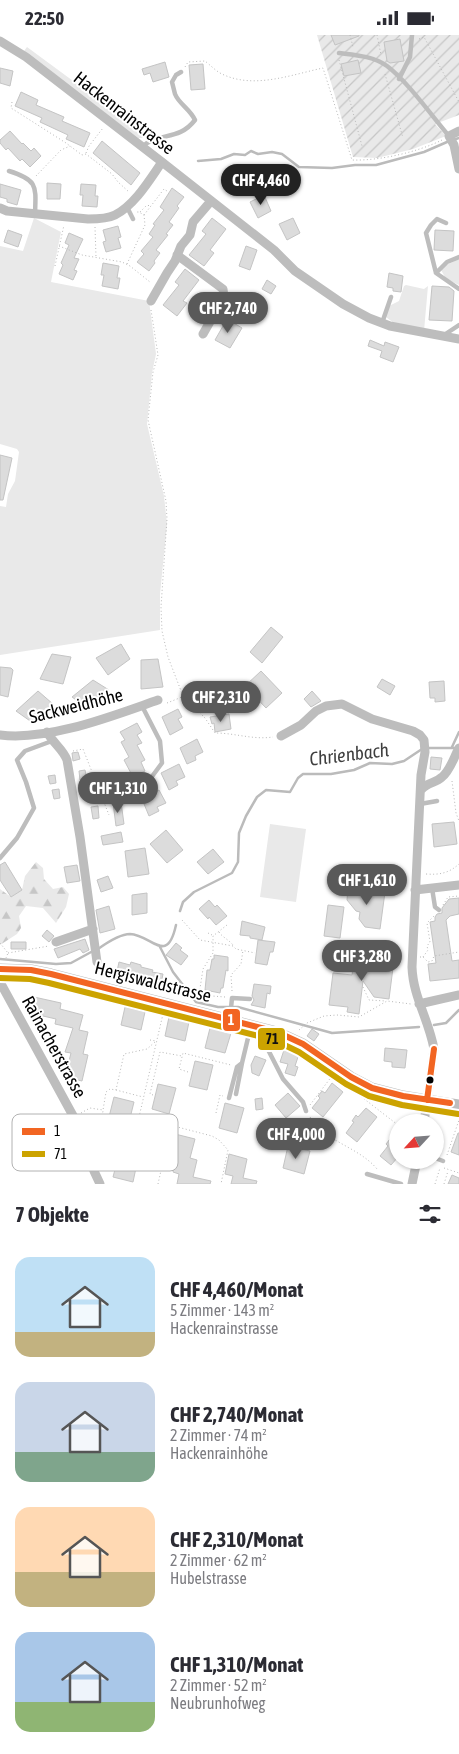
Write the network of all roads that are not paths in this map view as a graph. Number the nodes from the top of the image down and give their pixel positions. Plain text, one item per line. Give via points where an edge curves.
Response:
1 (412, 35) edge
2 (0, 41) edge
3 (339, 53) road end
4 (181, 72) road end
5 (400, 79) junction
6 (459, 131) edge
7 (449, 136) junction
8 (142, 147) junction
9 (162, 162) junction
10 (459, 169) edge
11 (9, 171) dead end
12 (211, 201) junction
13 (0, 208) edge
14 (36, 214) junction
15 (446, 223) dead end
16 (177, 255) junction
17 (459, 257) edge
18 (436, 273) junction
19 (459, 289) edge
20 (391, 297) dead end
21 (152, 301) road end
22 (382, 323) junction
23 (459, 325) edge
24 (203, 334) dead end
25 (443, 336) junction
26 (459, 339) edge
27 (158, 700) road end
28 (142, 705) junction
29 (47, 732) junction
30 (0, 735) edge
31 (281, 736) road end
32 (52, 741) junction
33 (459, 748) edge
34 (142, 790) dead end
35 (421, 790) junction
36 (437, 801) dead end
37 (420, 804) junction
38 (0, 858) edge
39 (459, 885) edge
40 (432, 888) junction
41 (415, 889) junction
42 (439, 910) road end
43 (92, 929) junction
44 (56, 942) road end
45 (97, 962) dead end
46 (0, 969) edge
47 (0, 982) edge
48 (459, 995) edge
49 (250, 999) dead end
50 (419, 1004) junction
51 (231, 1016) junction
52 (246, 1023) junction
53 (261, 1027) junction
54 (242, 1063) junction
55 (236, 1094) dead end
56 (229, 1098) road end
57 (427, 1100) junction
58 (459, 1105) edge
59 (306, 1111) road end
60 (72, 1114) edge
61 (425, 1114) edge
62 (414, 1169) edge
63 (94, 1171) edge
64 (367, 1174) dead end
65 (100, 1184) edge
66 (401, 1184) edge
67 (412, 1184) edge

1 - 5 lane via 410,57
2 - 8 street, Hackenrainstrasse via 26,57
3 - 5 lane via 365,56 386,66
4 - 8 lane via 172,82 175,95 191,111 194,120 179,134 149,141
5 - 7 lane
6 - 7 street
7 - 10 street
8 - 9 street, Hackenrainstrasse
9 - 12 street, Hackenrainstrasse
9 - 14 street via 135,197 130,213 94,219
11 - 14 lane via 24,175 31,181 35,188
12 - 16 street via 194,222
12 - 22 street, Hackenrainstrasse via 274,250 295,271 343,304
13 - 14 street
15 - 18 lane via 437,219 426,233
16 - 21 street
16 - 24 street via 223,289 224,297
17 - 18 lane via 446,262
18 - 19 lane
20 - 22 lane
22 - 25 street, Hackenrainstrasse
23 - 25 lane
25 - 26 street, Hackenrainstrasse
27 - 28 street, Sackweidhöhe
28 - 29 street, Sackweidhöhe via 78,726
28 - 34 lane via 160,741 162,763
29 - 30 street, Sackweidhöhe via 14,737
29 - 32 street
31 - 35 street via 301,725 316,711 334,704 342,704 372,719 414,731 422,737 426,752
32 - 38 lane via 26,751 17,760 34,808 17,839
32 - 43 street via 64,753 80,837
33 - 35 street via 444,776 426,784
35 - 37 street
36 - 37 lane
37 - 41 street
39 - 40 street
40 - 41 street
40 - 42 lane
41 - 50 street via 413,979
43 - 44 street
43 - 45 street
46 - 51 street, Hergiswaldstrasse via 51,974
47 - 60 street, Rainacherstrasse
48 - 50 street
49 - 51 lane via 232,999
50 - 57 street via 434,1049
51 - 52 street, Hergiswaldstrasse
52 - 53 street, Hergiswaldstrasse
52 - 54 lane via 248,1038
53 - 57 street, Hergiswaldstrasse via 294,1039 372,1088
53 - 59 lane via 260,1034 283,1079 303,1102
54 - 55 lane
54 - 56 lane via 237,1067
57 - 58 street, Hergiswaldstrasse
57 - 61 street
62 - 67 street
63 - 65 street, Rainacherstrasse
64 - 66 lane

